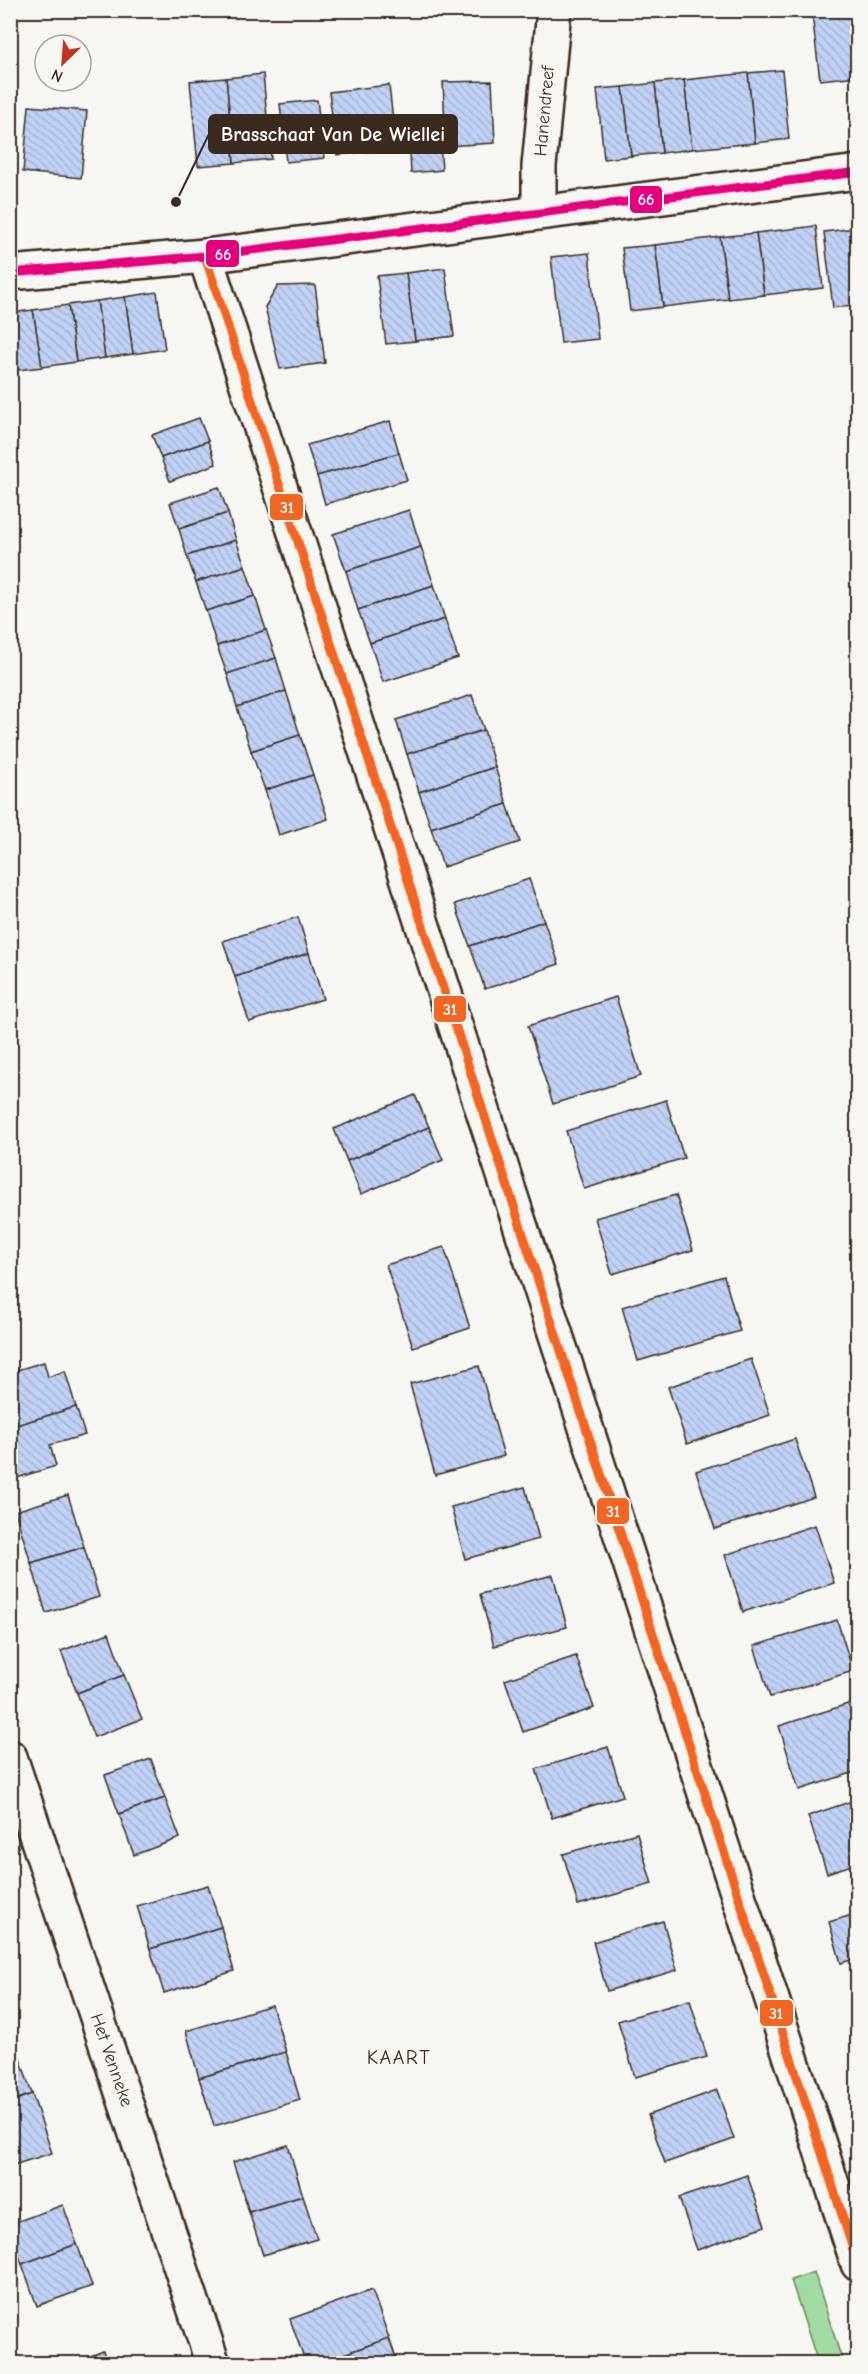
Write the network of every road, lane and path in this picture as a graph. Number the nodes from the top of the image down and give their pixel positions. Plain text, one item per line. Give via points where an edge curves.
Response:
1 (554, 10) edge
2 (858, 172) edge
3 (539, 211) junction
4 (205, 256) junction
5 (10, 273) edge
6 (10, 1757) edge
7 (858, 2264) edge
8 (213, 2364) edge

1 - 3 street, Hanendreef via 539,166
2 - 3 street
3 - 4 street
4 - 5 street
4 - 7 street
6 - 8 street, Het Venneke

